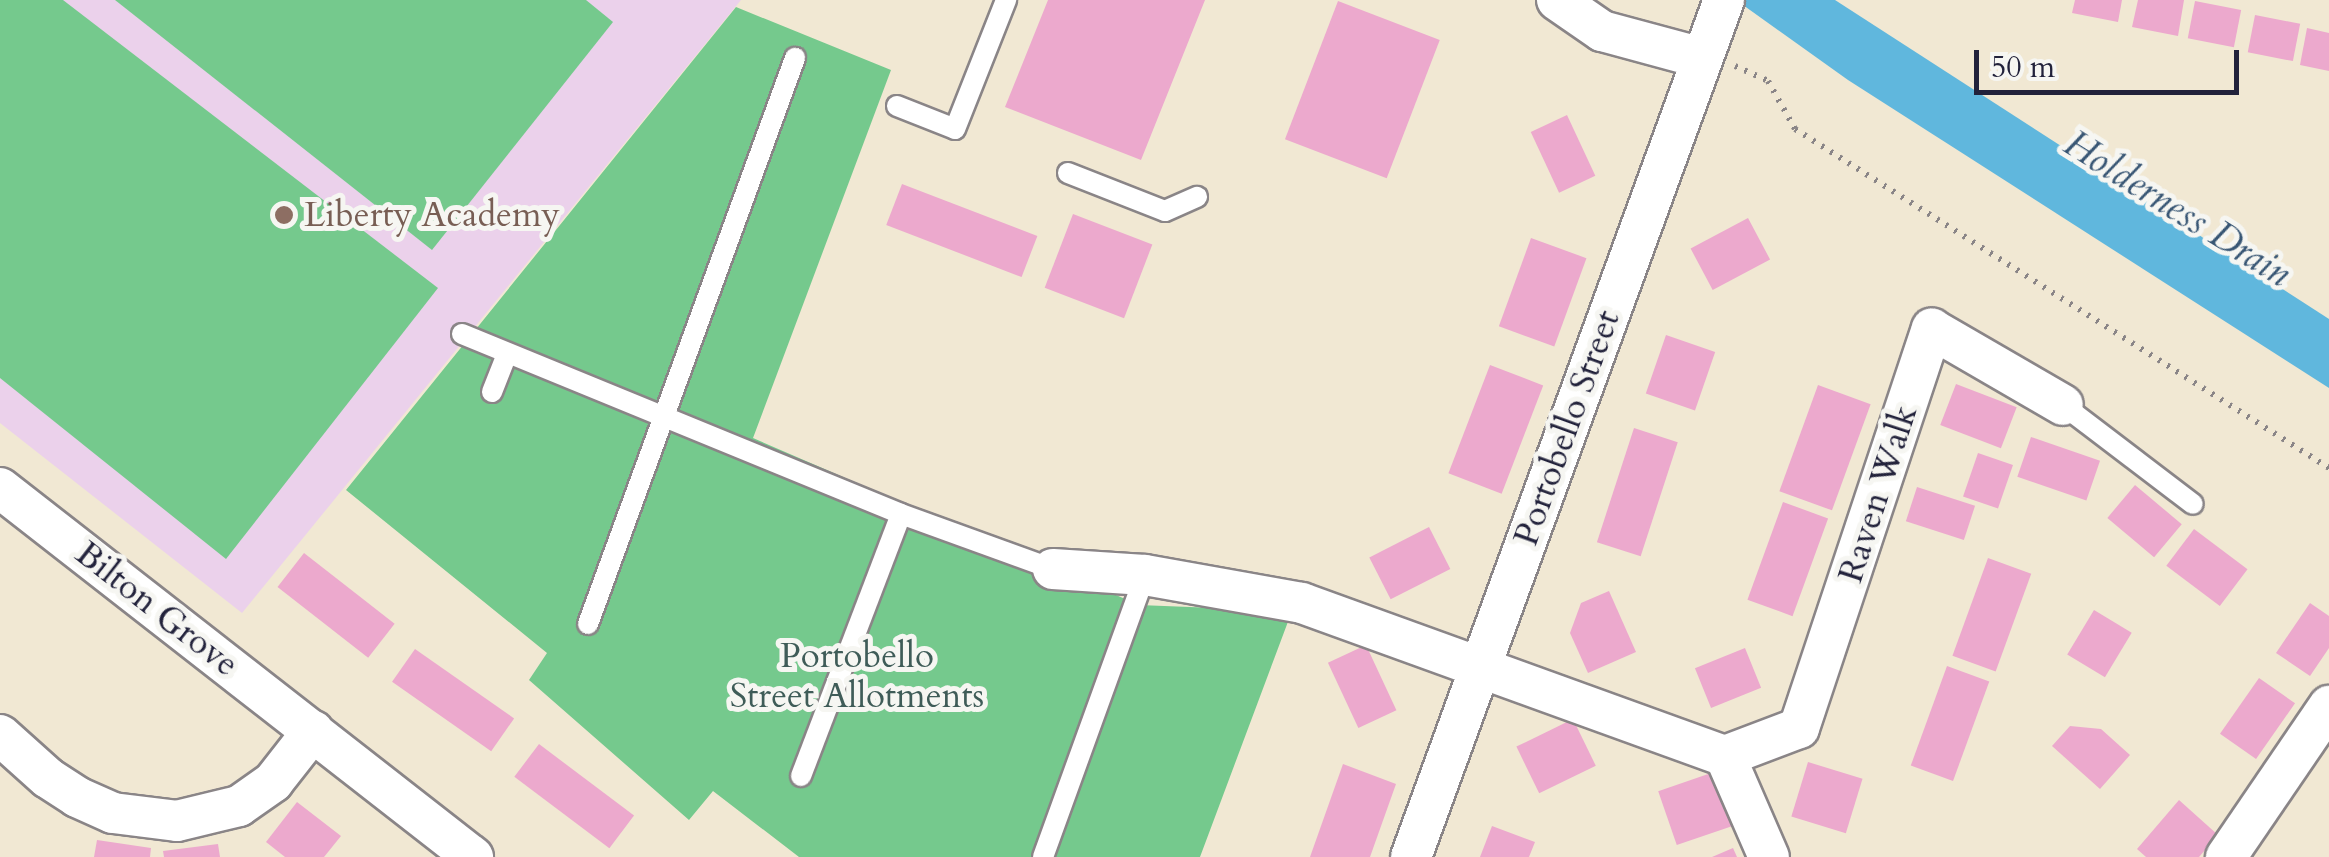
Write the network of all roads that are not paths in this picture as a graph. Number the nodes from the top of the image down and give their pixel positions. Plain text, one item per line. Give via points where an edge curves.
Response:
1 (1006, 0) edge
2 (1557, 0) edge
3 (1721, 7) edge
4 (1703, 55) junction
5 (795, 58) dead end
6 (897, 106) dead end
7 (1068, 173) dead end
8 (1197, 197) dead end
9 (462, 334) dead end
10 (506, 354) junction
11 (492, 392) dead end
12 (2063, 405) joint
13 (667, 414) junction
14 (0, 488) edge
15 (2194, 504) dead end
16 (901, 514) junction
17 (1053, 569) joint
18 (1145, 575) junction
19 (588, 624) dead end
20 (1480, 667) junction
21 (2329, 706) edge
22 (313, 731) junction
23 (0, 735) edge
24 (1725, 756) junction
25 (801, 776) dead end
26 (473, 857) edge
27 (1043, 857) edge
28 (1411, 857) edge
29 (1769, 857) edge
30 (2226, 857) edge

1 - 6 lane via 955,129
2 - 4 street via 1602,31
3 - 4 street, Portobello Street
4 - 20 street, Portobello Street
5 - 13 lane
7 - 8 lane via 1166,211
9 - 10 lane
10 - 11 lane
10 - 13 lane
12 - 15 lane
12 - 24 street, Raven Walk via 1932,329 1799,728
13 - 16 lane
13 - 19 lane
14 - 22 street, Bilton Grove
16 - 17 lane
16 - 25 lane
17 - 18 street
18 - 20 street via 1302,602
18 - 27 lane
20 - 24 street
20 - 28 street, Portobello Street
21 - 30 street
22 - 23 street via 273,782 239,806 177,821 113,812 77,796
22 - 26 street, Bilton Grove
24 - 29 street

